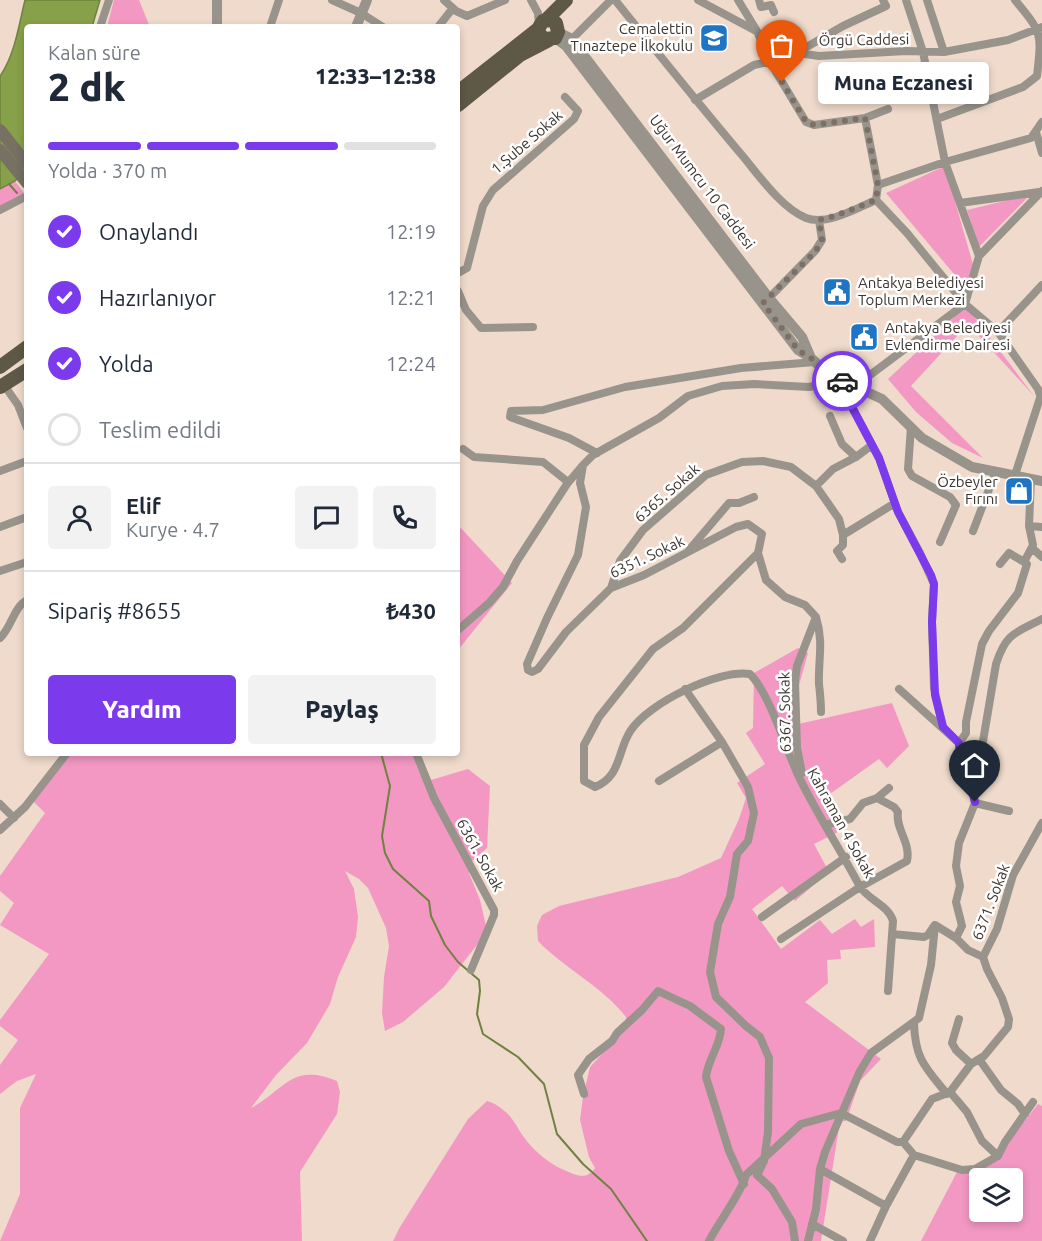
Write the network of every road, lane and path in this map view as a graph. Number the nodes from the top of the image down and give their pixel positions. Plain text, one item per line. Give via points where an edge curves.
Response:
1 (109, 0) edge
2 (217, 0) edge
3 (279, 0) edge
4 (332, 0) edge
5 (367, 0) edge
6 (444, 0) edge
7 (505, 0) edge
8 (531, 0) edge
9 (566, 0) edge
10 (613, 0) edge
11 (698, 0) edge
12 (738, 0) edge
13 (759, 0) edge
14 (884, 0) edge
15 (906, 0) edge
16 (927, 0) edge
17 (1016, 0) edge
18 (453, 8) junction
19 (774, 12) dead end
20 (361, 13) junction
21 (101, 24) edge
22 (217, 24) edge
23 (271, 24) edge
24 (357, 24) edge
25 (378, 24) edge
26 (440, 24) edge
27 (541, 25) junction
28 (1041, 27) edge
29 (757, 31) junction
30 (560, 39) junction
31 (923, 52) junction
32 (944, 52) junction
33 (798, 53) junction
34 (770, 62) junction
35 (460, 90) edge
36 (565, 97) dead end
37 (695, 100) junction
38 (460, 103) edge
39 (888, 110) dead end
40 (865, 118) junction
41 (937, 119) junction
42 (1042, 122) edge
43 (0, 130) edge
44 (1036, 132) junction
45 (0, 150) edge
46 (1042, 153) edge
47 (24, 160) edge
48 (945, 162) junction
49 (24, 179) edge
50 (878, 185) junction
51 (1041, 192) edge
52 (24, 198) edge
53 (876, 200) junction
54 (960, 203) junction
55 (0, 210) edge
56 (819, 220) junction
57 (979, 256) junction
58 (460, 272) edge
59 (1042, 285) edge
60 (460, 296) edge
61 (766, 301) junction
62 (965, 304) junction
63 (533, 327) dead end
64 (998, 332) junction
65 (24, 349) edge
66 (813, 360) junction
67 (0, 367) edge
68 (24, 372) edge
69 (846, 383) junction
70 (2, 386) edge
71 (1041, 399) edge
72 (830, 416) dead end
73 (24, 418) edge
74 (910, 427) junction
75 (872, 445) junction
76 (463, 449) dead end
77 (597, 453) junction
78 (856, 457) junction
79 (24, 462) edge
80 (583, 465) junction
81 (0, 471) edge
82 (996, 471) junction
83 (1015, 475) junction
84 (1037, 480) edge
85 (568, 483) junction
86 (816, 486) junction
87 (754, 497) dead end
88 (895, 503) junction
89 (24, 518) edge
90 (1029, 526) junction
91 (0, 527) edge
92 (1042, 527) edge
93 (973, 531) dead end
94 (843, 535) junction
95 (940, 542) dead end
96 (1032, 548) junction
97 (758, 553) junction
98 (684, 555) junction
99 (1042, 557) edge
100 (842, 559) dead end
101 (1024, 562) junction
102 (24, 563) edge
103 (1000, 564) dead end
104 (0, 571) edge
105 (610, 588) junction
106 (24, 602) edge
107 (816, 617) junction
108 (1042, 619) edge
109 (460, 628) edge
110 (0, 638) edge
111 (899, 688) dead end
112 (685, 689) junction
113 (822, 712) dead end
114 (943, 727) junction
115 (722, 742) junction
116 (959, 743) junction
117 (65, 756) edge
118 (417, 756) edge
119 (659, 781) dead end
120 (888, 788) dead end
121 (972, 790) junction
122 (807, 793) junction
123 (877, 798) junction
124 (975, 802) junction
125 (0, 804) edge
126 (1009, 811) dead end
127 (14, 818) junction
128 (1042, 823) edge
129 (825, 825) junction
130 (0, 830) edge
131 (846, 857) junction
132 (860, 887) junction
133 (762, 917) dead end
134 (934, 925) junction
135 (892, 934) junction
136 (956, 938) junction
137 (781, 939) dead end
138 (983, 957) junction
139 (471, 970) dead end
140 (888, 990) dead end
141 (959, 1018) dead end
142 (914, 1023) junction
143 (979, 1059) junction
144 (970, 1064) junction
145 (948, 1093) junction
146 (584, 1094) dead end
147 (1033, 1102) dead end
148 (841, 1113) junction
149 (1025, 1114) junction
150 (903, 1142) junction
151 (914, 1155) junction
152 (998, 1156) junction
153 (764, 1161) junction
154 (820, 1169) junction
155 (744, 1184) junction
156 (886, 1206) junction
157 (812, 1224) junction
158 (709, 1241) edge
159 (795, 1241) edge
160 (808, 1241) edge
161 (843, 1241) edge
162 (870, 1241) edge

1 - 21 street
2 - 22 street
3 - 23 street
4 - 20 street
5 - 20 street
6 - 18 street
7 - 18 street via 466,16
8 - 27 street
9 - 27 main road
10 - 30 street
10 - 37 street
11 - 29 street
12 - 29 street
13 - 19 street via 761,7 771,5
14 - 33 street via 886,6
15 - 31 street
16 - 32 street
17 - 28 street
18 - 26 street
20 - 24 street
20 - 25 street
27 - 30 main road, Uğur Mumcu 10 Caddesi via 542,38
27 - 35 main road
28 - 32 street, Örgü Caddesi via 1008,40
28 - 41 street via 1037,76 1023,87
29 - 34 street
30 - 38 main road via 520,55
30 - 61 street, Uğur Mumcu 10 Caddesi
31 - 32 street, Örgü Caddesi
31 - 33 street, Örgü Caddesi via 819,56
31 - 41 street
33 - 34 street, Örgü Caddesi
34 - 37 street, Örgü Caddesi via 754,64
34 - 40 street via 806,122 814,125
36 - 58 street, 1.Şube Sokak via 578,111 574,119 493,190 483,206 467,268
37 - 56 street via 778,197 806,218
39 - 40 street
40 - 50 street
41 - 48 street
42 - 44 street
43 - 47 main road
44 - 46 street
44 - 48 street via 1031,138
45 - 49 main road
48 - 50 street
48 - 54 street
50 - 53 street
51 - 54 street
51 - 57 street
52 - 55 street
53 - 56 street
53 - 62 street
54 - 57 street
56 - 61 street via 822,240 815,252
57 - 62 street
59 - 64 street
60 - 63 street via 466,310 482,328
61 - 66 street, Uğur Mumcu 10 Caddesi via 798,350
62 - 64 street
62 - 69 street
64 - 71 street
65 - 67 main road
66 - 69 street, Uğur Mumcu 10 Caddesi
66 - 77 street via 625,387 543,410 511,411 510,417 569,438
68 - 70 main road
69 - 74 street, Uğur Mumcu 10 Caddesi via 882,399
69 - 75 street via 845,394
69 - 77 street via 810,387 722,386 688,396 659,418
70 - 73 street
71 - 83 street
72 - 78 street via 842,444
74 - 82 street, Uğur Mumcu 10 Caddesi via 972,467
74 - 95 street via 908,469 912,476 950,497 956,505
75 - 78 street
75 - 88 street
76 - 85 street via 474,457 543,462
77 - 80 street
78 - 86 street via 833,469
79 - 81 street
80 - 85 street
80 - 105 street, 6351. Sokak via 580,483 586,507 578,555 529,658 528,670 538,669
82 - 83 street, Uğur Mumcu 10 Caddesi
82 - 93 street
83 - 84 street, Uğur Mumcu 10 Caddesi
84 - 90 street
85 - 109 street via 503,587
86 - 94 street, 6365. Sokak via 840,519
86 - 105 street, 6365. Sokak via 791,467 763,461 742,462 706,474 643,530 620,561
87 - 98 street via 729,503
88 - 94 street
88 - 114 street via 934,584 934,688
89 - 91 street
90 - 92 street
90 - 96 street
94 - 100 street via 843,544 837,551
96 - 99 street
96 - 101 street
97 - 98 street, 6351. Sokak via 762,534 748,524
97 - 107 street via 766,580 785,597 805,605
97 - 112 street via 683,628 653,649 599,717 584,745 584,781 595,787 606,783 628,733 640,718
98 - 105 street, 6351. Sokak
101 - 103 street via 1009,553
101 - 116 street via 1027,564 1018,593 982,644 966,734
102 - 104 street
106 - 110 street
107 - 113 street via 820,632
107 - 122 street, 6367. Sokak via 795,681 797,748
108 - 121 street via 1012,635 1002,646
111 - 114 street
112 - 115 street
112 - 122 street, Kahraman 4 Sokak via 729,675 750,674 762,692
114 - 116 street
115 - 119 street
115 - 153 street via 747,787 754,813 748,841 737,854 710,972 716,997 760,1037 769,1058
116 - 121 street via 961,769
117 - 127 street
118 - 139 street, 6361. Sokak via 434,798 494,910
120 - 123 street
121 - 124 street
122 - 129 street, Kahraman 4 Sokak
123 - 129 street via 863,803 849,819
123 - 132 street via 897,812 908,844 907,861
124 - 126 street
124 - 136 street via 959,843 956,867 960,886 956,902 962,926
125 - 127 street
127 - 130 street
128 - 138 street, 6371. Sokak via 1013,875 997,929
129 - 131 street, Kahraman 4 Sokak
131 - 132 street, Kahraman 4 Sokak
131 - 133 street
132 - 135 street, Kahraman 4 Sokak via 891,915
132 - 137 street
134 - 135 street via 924,937
134 - 136 street
134 - 142 street via 925,998
135 - 140 street
136 - 138 street
138 - 143 street, 6371. Sokak via 1009,1019 1008,1027
141 - 144 street via 952,1043
142 - 145 street via 916,1049 922,1064
142 - 148 street via 871,1053
143 - 144 street
143 - 149 street via 1001,1090
144 - 145 street
145 - 150 street via 932,1099
145 - 152 street via 966,1112 982,1141
146 - 155 street via 578,1075 581,1068 658,991 690,1006 721,1029 706,1077 729,1151
147 - 149 street
148 - 150 street
148 - 153 street via 801,1125
148 - 154 street
149 - 152 street
150 - 151 street
151 - 152 street via 962,1170
151 - 156 street
153 - 155 street via 746,1175
153 - 159 street via 757,1175 772,1189 792,1222
154 - 156 street
154 - 157 street
155 - 158 street
156 - 162 street
157 - 160 street
157 - 161 street

